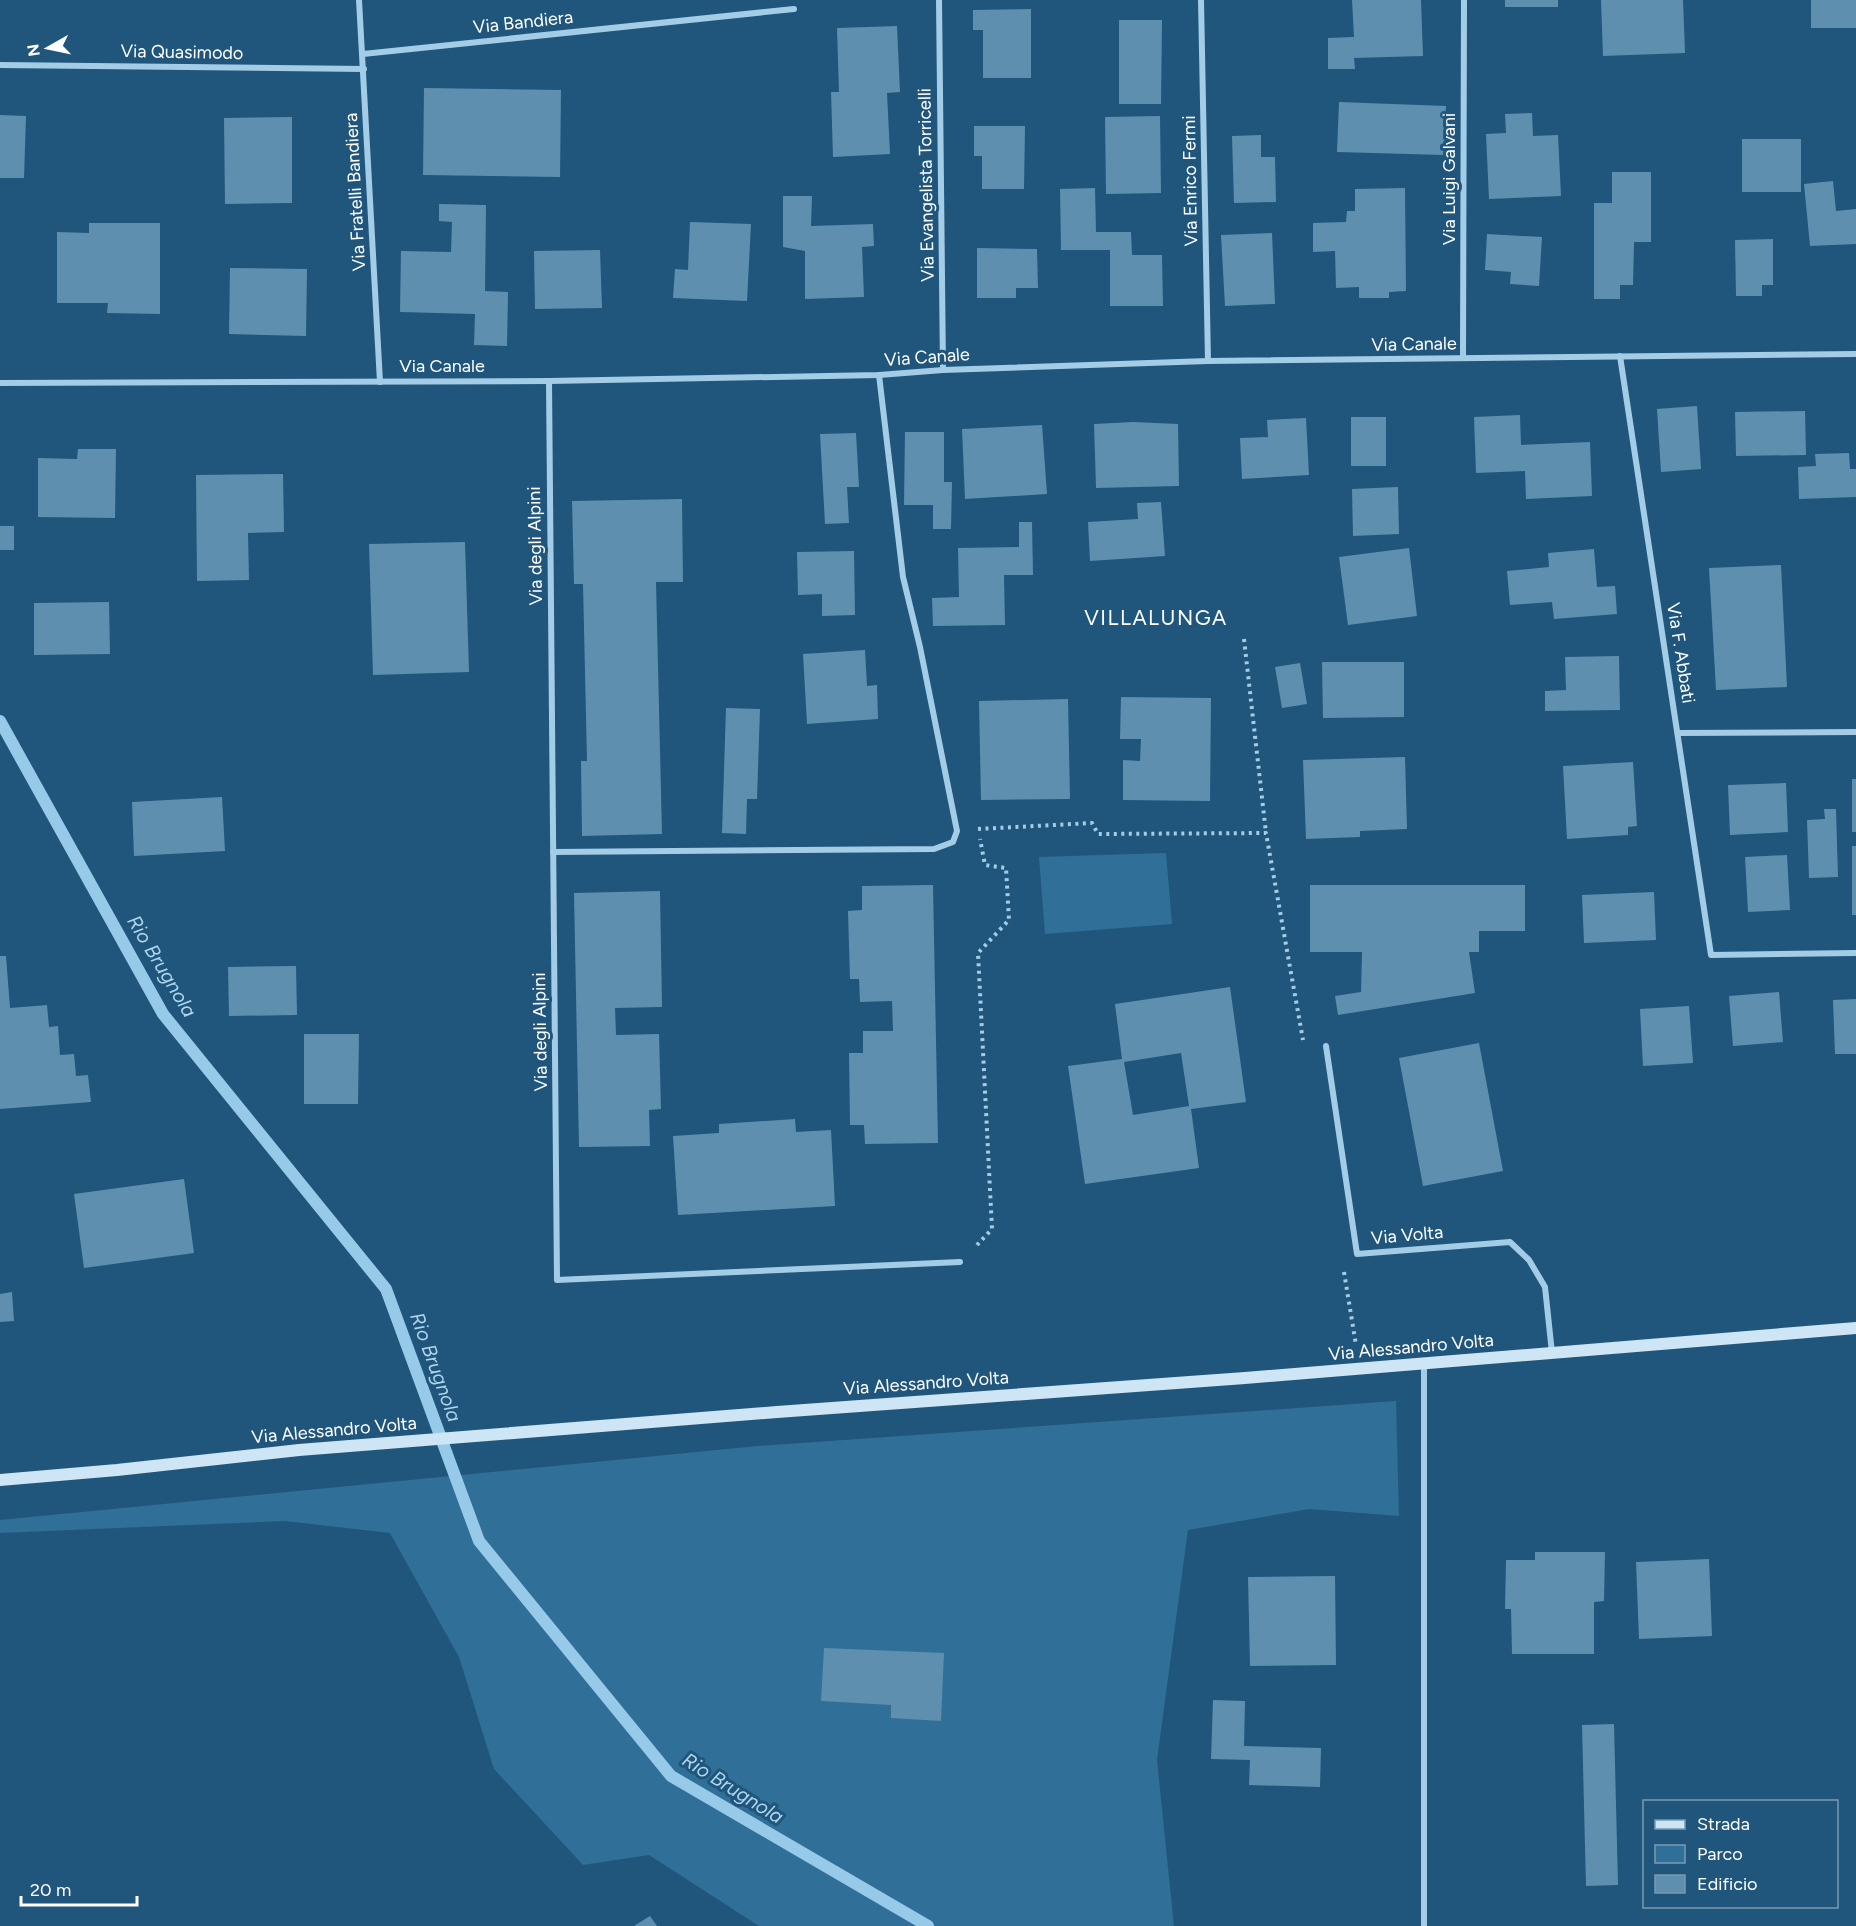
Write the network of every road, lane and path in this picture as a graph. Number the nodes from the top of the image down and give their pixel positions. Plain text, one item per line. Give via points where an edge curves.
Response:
1 (359, 0) edge
2 (939, 0) edge
3 (1201, 0) edge
4 (1464, 0) edge
5 (794, 9) dead end
6 (363, 54) junction
7 (0, 65) edge
8 (364, 69) junction
9 (1856, 354) edge
10 (1620, 356) junction
11 (1463, 358) junction
12 (1208, 361) junction
13 (943, 370) junction
14 (879, 375) junction
15 (549, 381) junction
16 (380, 382) junction
17 (0, 383) edge
18 (1244, 639) dead end
19 (1856, 732) edge
20 (1678, 733) junction
21 (978, 829) junction
22 (957, 831) junction
23 (1266, 833) junction
24 (553, 852) junction
25 (1856, 953) edge
26 (1326, 1046) dead end
27 (1304, 1047) dead end
28 (960, 1262) joint
29 (1342, 1265) dead end
30 (1856, 1328) edge
31 (1552, 1353) junction
32 (1424, 1364) junction
33 (1360, 1369) junction
34 (0, 1480) edge
35 (1424, 1926) edge

1 - 6 street, Via Fratelli Bandiera
2 - 13 street, Via Evangelista Torricelli
3 - 12 street, Via Enrico Fermi
4 - 11 street, Via Luigi Galvani
5 - 6 street, Via Bandiera
6 - 8 street, Via Fratelli Bandiera
7 - 8 street, Via Quasimodo
8 - 16 street, Via Fratelli Bandiera
9 - 10 street, Via Canale
10 - 11 street, Via Canale
10 - 20 street, Via F. Abbati
11 - 12 street, Via Canale
12 - 13 street, Via Canale
13 - 14 street, Via Canale
14 - 15 street, Via Canale
14 - 22 street via 903,577
15 - 16 street, Via Canale
15 - 24 street, Via degli Alpini
16 - 17 street, Via Canale
18 - 23 path
19 - 20 street
20 - 25 street, Via F. Abbati via 1711,955
21 - 22 path
21 - 23 path via 1092,823 1098,834
21 - 28 path via 985,865 1006,868 1009,920 978,953 992,1230
22 - 24 street via 953,843 934,849
23 - 27 path
24 - 28 street, Via degli Alpini via 557,1280
26 - 31 street, Via Volta via 1357,1254 1510,1242 1529,1260 1545,1287
29 - 33 path
30 - 31 main road, Via Alessandro Volta
31 - 32 main road, Via Alessandro Volta
32 - 33 main road, Via Alessandro Volta
32 - 35 street
33 - 34 main road, Via Alessandro Volta via 346,1446

